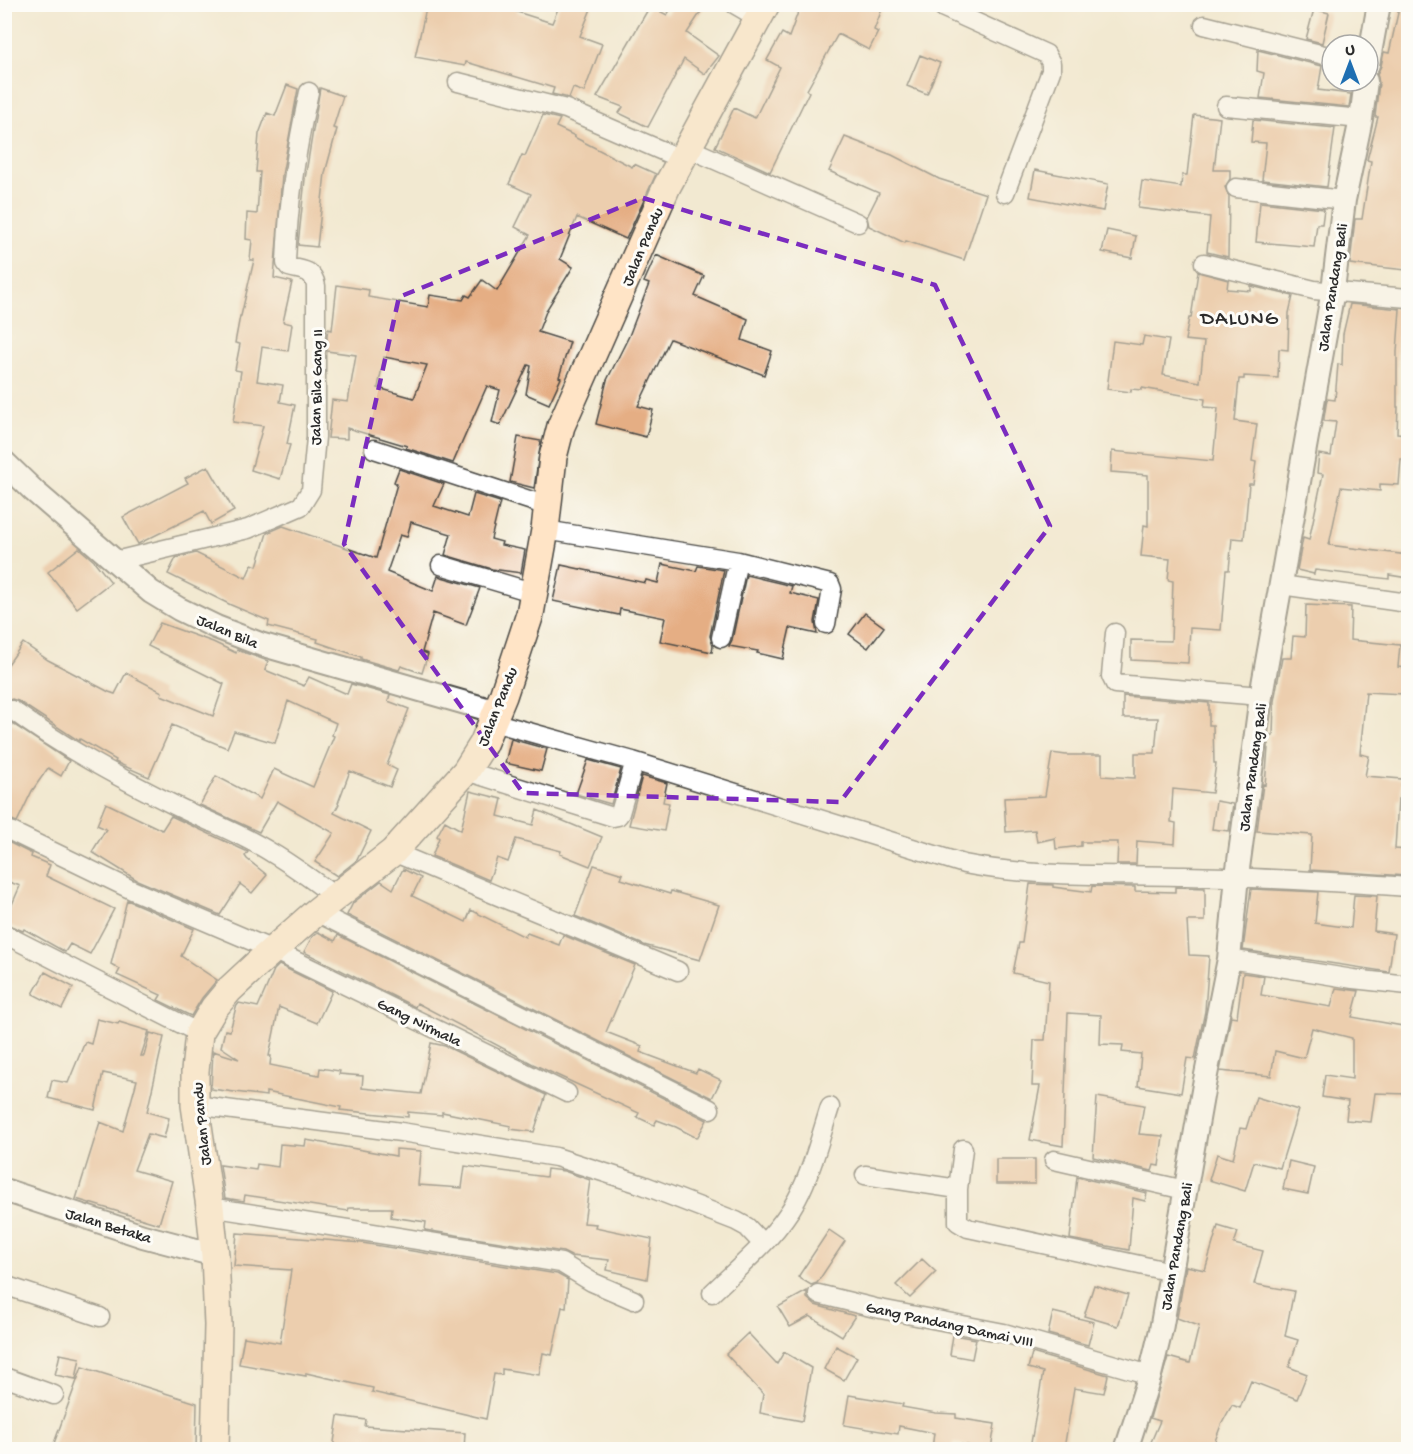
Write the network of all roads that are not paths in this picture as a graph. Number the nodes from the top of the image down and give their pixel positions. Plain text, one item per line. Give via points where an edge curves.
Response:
1 (734, 4) edge
2 (940, 4) edge
3 (1379, 4) edge
4 (762, 11) edge
5 (1204, 25) dead end
6 (1374, 33) edge
7 (1320, 54) edge
8 (458, 82) dead end
9 (309, 92) dead end
10 (1364, 93) edge
11 (1226, 106) dead end
12 (1361, 119) junction
13 (684, 154) junction
14 (1236, 188) dead end
15 (1005, 193) dead end
16 (1344, 200) junction
17 (858, 223) dead end
18 (1204, 263) dead end
19 (1333, 290) junction
20 (1408, 298) edge
21 (374, 449) dead end
22 (4, 462) edge
23 (546, 518) junction
24 (115, 561) junction
25 (738, 561) junction
26 (441, 565) dead end
27 (1281, 585) junction
28 (535, 593) junction
29 (1408, 603) edge
30 (826, 624) dead end
31 (1115, 633) dead end
32 (721, 638) dead end
33 (1261, 696) junction
34 (12, 710) dead end
35 (495, 717) junction
36 (466, 771) junction
37 (632, 771) dead end
38 (4, 828) edge
39 (393, 852) junction
40 (1237, 876) junction
41 (1408, 887) edge
42 (326, 904) junction
43 (4, 934) edge
44 (273, 950) junction
45 (1229, 959) junction
46 (678, 971) dead end
47 (1408, 986) edge
48 (199, 1034) junction
49 (567, 1093) dead end
50 (195, 1105) junction
51 (830, 1107) dead end
52 (710, 1109) dead end
53 (963, 1149) dead end
54 (1054, 1160) dead end
55 (865, 1175) dead end
56 (958, 1189) junction
57 (4, 1190) edge
58 (1185, 1190) junction
59 (210, 1207) junction
60 (763, 1244) junction
61 (215, 1255) junction
62 (1172, 1272) junction
63 (4, 1285) edge
64 (712, 1293) dead end
65 (818, 1294) dead end
66 (634, 1300) dead end
67 (100, 1317) dead end
68 (1150, 1375) junction
69 (4, 1377) edge
70 (54, 1395) dead end
71 (215, 1449) edge
72 (1126, 1449) edge

1 - 4 street
2 - 15 street via 1046,54 1052,63
3 - 6 street
4 - 13 main road, Jalan Pandu
5 - 7 street
8 - 13 street via 566,109
9 - 24 street, Jalan Bila Gang II via 294,169 286,263 312,274 316,286 316,437 311,490 301,506 248,529
10 - 12 street, Jalan Pandang Bali
11 - 12 street
12 - 16 street, Jalan Pandang Bali
13 - 17 street
13 - 23 main road, Jalan Pandu via 666,186 561,426
14 - 16 street
16 - 19 street, Jalan Pandang Bali
18 - 19 street via 1314,290
19 - 20 street
19 - 27 street, Jalan Pandang Bali
21 - 23 street
22 - 24 street, Jalan Bila
23 - 25 street
23 - 28 main road, Jalan Pandu
24 - 35 street, Jalan Bila via 151,592 227,631
25 - 30 street via 830,584
25 - 32 street
26 - 28 street
27 - 29 street
27 - 33 street, Jalan Pandang Bali
28 - 35 main road, Jalan Pandu
31 - 33 street via 1111,676 1115,684
33 - 40 street, Jalan Pandang Bali
34 - 42 street via 82,756 273,853
35 - 36 main road, Jalan Pandu
35 - 40 street via 964,864 1029,873
36 - 37 street via 613,817 620,813
36 - 39 main road, Jalan Pandu
38 - 44 street, Gang Nirmala via 132,890
39 - 42 main road, Jalan Pandu
39 - 46 street
40 - 41 street
40 - 45 street, Jalan Pandang Bali
42 - 44 main road, Jalan Pandu
42 - 52 street
43 - 48 street
44 - 48 main road, Jalan Pandu via 214,1008
44 - 49 street, Gang Nirmala
45 - 47 street
45 - 58 street, Jalan Pandang Bali
48 - 50 main road, Jalan Pandu
50 - 59 main road, Jalan Pandu
50 - 60 street via 556,1157 736,1221
51 - 60 street via 803,1186 784,1219
53 - 56 street
54 - 58 street
55 - 56 street
56 - 62 street via 958,1222 968,1228
57 - 61 street, Jalan Betaka via 142,1236
58 - 62 street, Jalan Pandang Bali
59 - 61 main road, Jalan Pandu
59 - 66 street via 561,1263
60 - 64 street
61 - 71 main road, Jalan Pandu
62 - 68 street, Jalan Pandang Bali
63 - 67 street
65 - 68 street, Gang Pandang Damai VIII via 1004,1333
68 - 72 street, Jalan Pandang Bali
69 - 70 street

